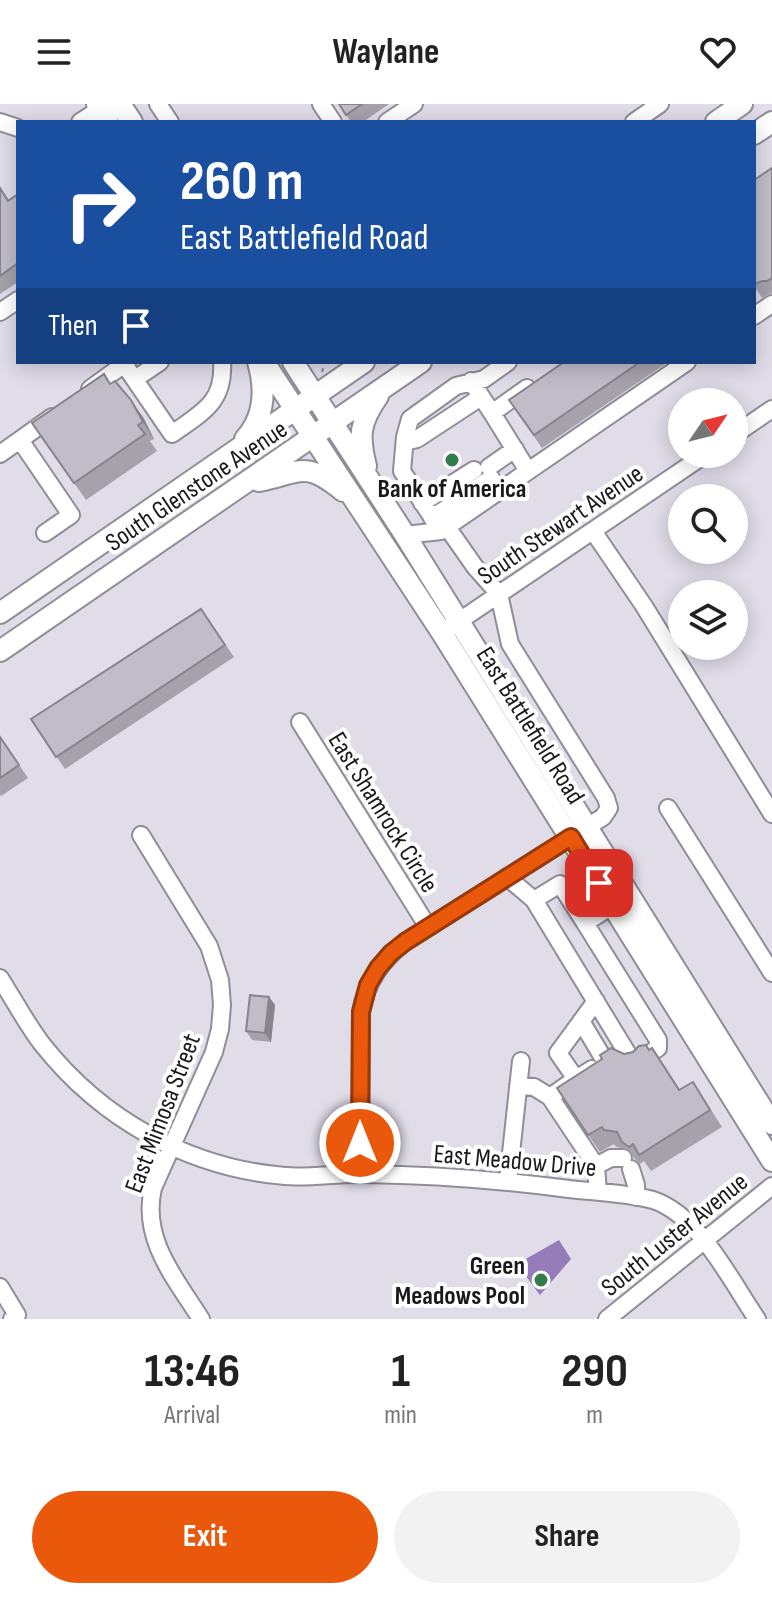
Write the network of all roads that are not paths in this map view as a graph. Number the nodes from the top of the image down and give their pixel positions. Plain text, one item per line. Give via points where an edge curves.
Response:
1 (414, 104) edge
2 (660, 104) edge
3 (742, 104) edge
4 (103, 110) edge
5 (84, 120) edge
6 (390, 120) edge
7 (637, 120) edge
8 (719, 120) edge
9 (125, 364) edge
10 (127, 364) edge
11 (157, 364) edge
12 (222, 364) edge
13 (261, 364) edge
14 (262, 364) edge
15 (294, 364) edge
16 (361, 364) edge
17 (418, 364) edge
18 (505, 364) edge
19 (683, 364) edge
20 (135, 379) junction
21 (539, 380) edge
22 (471, 381) junction
23 (383, 388) junction
24 (315, 395) junction
25 (481, 397) junction
26 (772, 409) edge
27 (295, 410) junction
28 (492, 413) junction
29 (333, 422) junction
30 (748, 425) edge
31 (313, 436) junction
32 (20, 440) junction
33 (405, 442) junction
34 (0, 454) edge
35 (232, 454) junction
36 (519, 456) junction
37 (685, 468) edge
38 (490, 472) junction
39 (371, 482) junction
40 (243, 484) junction
41 (355, 501) junction
42 (433, 518) junction
43 (593, 531) junction
44 (45, 533) dead end
45 (405, 535) junction
46 (499, 594) junction
47 (0, 613) edge
48 (450, 627) junction
49 (0, 651) edge
50 (300, 722) dead end
51 (668, 808) dead end
52 (772, 814) edge
53 (579, 832) junction
54 (141, 835) dead end
55 (507, 877) junction
56 (534, 900) junction
57 (613, 905) junction
58 (585, 923) junction
59 (428, 927) junction
60 (772, 973) edge
61 (0, 978) edge
62 (596, 1001) junction
63 (581, 1021) junction
64 (625, 1048) junction
65 (521, 1061) dead end
66 (605, 1061) junction
67 (576, 1079) junction
68 (518, 1086) junction
69 (550, 1097) junction
70 (772, 1124) edge
71 (171, 1148) junction
72 (772, 1161) edge
73 (596, 1166) junction
74 (360, 1174) junction
75 (508, 1181) junction
76 (772, 1186) edge
77 (598, 1192) junction
78 (636, 1197) junction
79 (704, 1241) junction
80 (0, 1287) edge
81 (15, 1317) edge
82 (201, 1319) edge
83 (607, 1319) edge
84 (757, 1319) edge

1 - 6 street
2 - 7 street
3 - 8 main road
4 - 5 street
9 - 32 street
10 - 20 street
11 - 20 street
12 - 20 street via 220,390 211,406 172,434
13 - 35 main road via 264,391 258,419
14 - 27 main road, East Battlefield Road
15 - 24 main road, East Battlefield Road
16 - 24 main road, South Glenstone Avenue
17 - 23 main road, South Glenstone Avenue
18 - 22 street
19 - 36 street
21 - 28 street
22 - 25 street
22 - 33 street via 410,419
23 - 29 main road, South Glenstone Avenue
23 - 39 main road via 361,431
24 - 27 main road, South Glenstone Avenue
24 - 29 main road, East Battlefield Road
25 - 28 street
25 - 33 street
26 - 30 street
27 - 31 main road, East Battlefield Road
27 - 35 main road, South Glenstone Avenue
28 - 36 street
29 - 31 main road, South Glenstone Avenue
29 - 39 main road, East Battlefield Road
31 - 40 main road, South Glenstone Avenue
31 - 41 main road, East Battlefield Road
32 - 34 street
32 - 44 street via 71,515
33 - 42 street via 402,471
35 - 47 main road, South Glenstone Avenue
36 - 38 street
36 - 42 street
37 - 43 street, South Stewart Avenue
38 - 42 street
38 - 42 street
39 - 45 main road, East Battlefield Road
40 - 41 main road via 304,470 331,481
40 - 49 main road, South Glenstone Avenue
41 - 48 main road, East Battlefield Road
42 - 45 street
42 - 46 street
43 - 46 street, South Stewart Avenue
43 - 52 street
45 - 48 main road, East Battlefield Road
46 - 48 street, South Stewart Avenue
46 - 53 street via 510,644 609,803 603,817
48 - 53 main road, East Battlefield Road
50 - 59 street, East Shamrock Circle
51 - 60 street
53 - 55 street
53 - 57 main road, East Battlefield Road
53 - 70 main road, East Battlefield Road
54 - 71 street, East Mimosa Street via 209,946 222,992 214,1052
55 - 56 street
55 - 59 street
56 - 58 street via 560,884
56 - 62 street
57 - 58 street
57 - 72 main road, East Battlefield Road
58 - 64 street via 658,1040 658,1048 636,1060
59 - 74 street via 391,953 365,994 360,1021
61 - 71 street, East Meadow Drive via 29,1026 69,1074 116,1115
62 - 63 street
62 - 64 street
63 - 66 street
63 - 67 street via 558,1053
64 - 66 street
65 - 68 street
66 - 67 street
67 - 69 street
68 - 69 street via 534,1087
68 - 75 street
69 - 73 street
71 - 74 street, East Meadow Drive via 265,1173
71 - 82 street, East Mimosa Street via 153,1188 151,1226 160,1253
73 - 77 street
73 - 78 street via 611,1158 627,1164
74 - 75 street, East Meadow Drive
75 - 77 street, East Meadow Drive
76 - 79 street, South Luster Avenue
77 - 78 street, East Meadow Drive
78 - 79 street, East Meadow Drive via 676,1211
79 - 83 street, South Luster Avenue
79 - 84 street, East Meadow Drive
80 - 81 street

